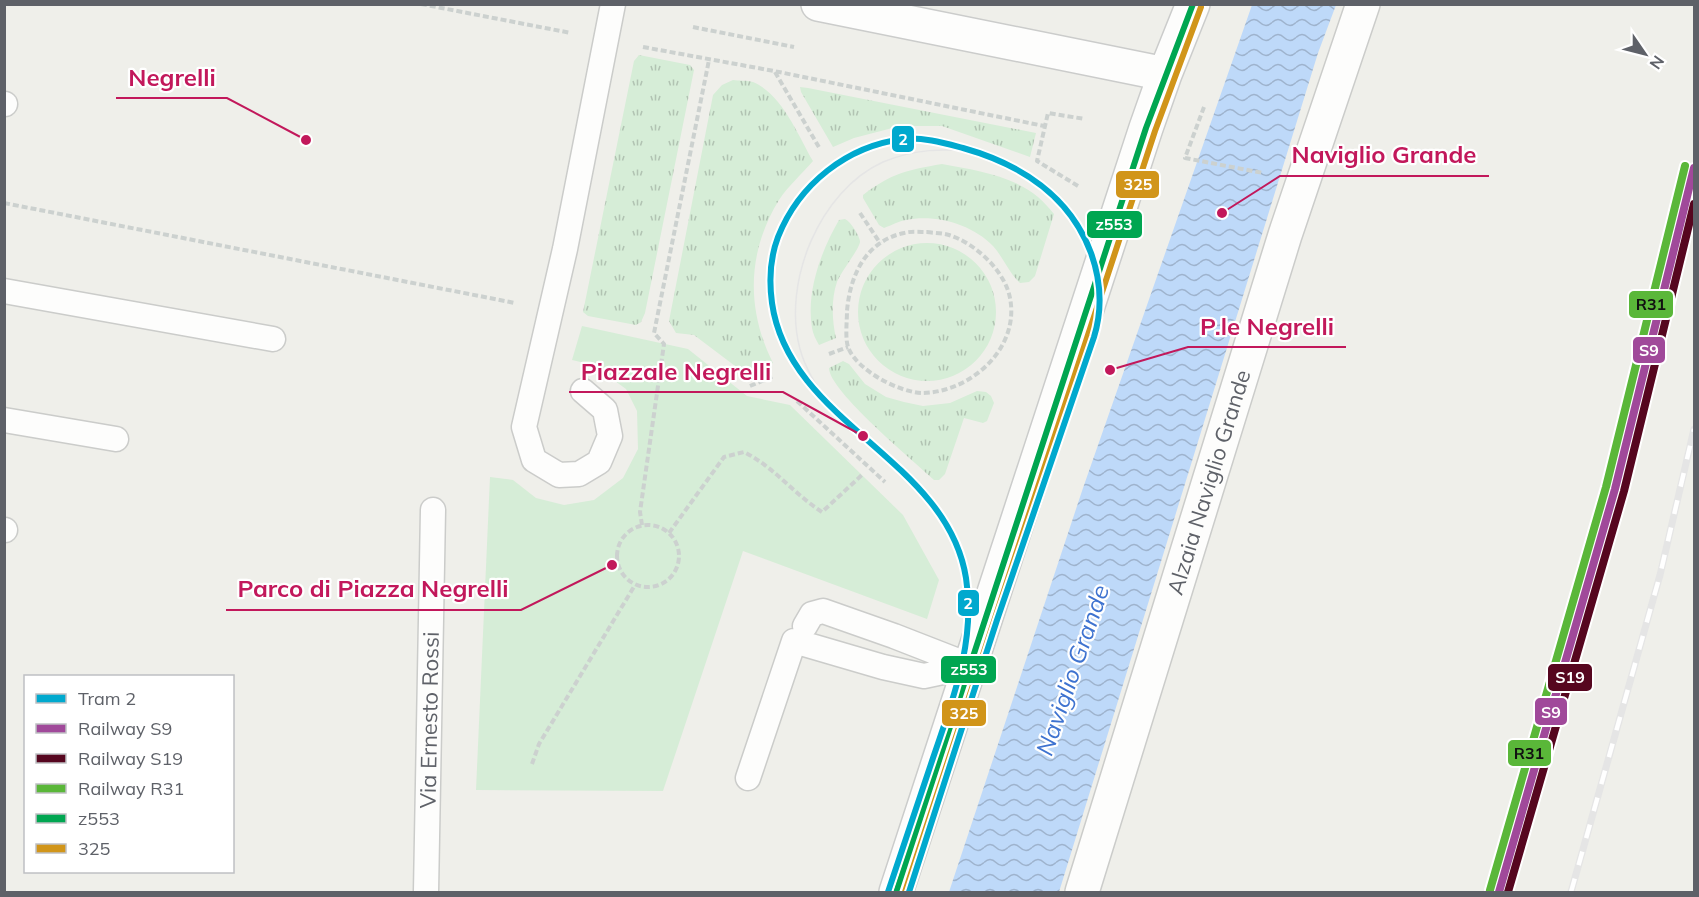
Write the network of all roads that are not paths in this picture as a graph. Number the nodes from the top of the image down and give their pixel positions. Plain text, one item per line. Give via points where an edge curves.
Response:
1 (613, 4) edge
2 (818, 4) edge
3 (1193, 4) edge
4 (1363, 4) edge
5 (1165, 74) junction
6 (4, 291) edge
7 (273, 339) dead end
8 (583, 392) dead end
9 (4, 420) edge
10 (116, 439) dead end
11 (433, 510) dead end
12 (805, 626) dead end
13 (971, 666) junction
14 (748, 778) dead end
15 (426, 892) edge
16 (896, 892) edge
17 (1082, 892) edge

1 - 8 lane via 552,310 524,427 534,460 559,475 579,474 599,462 610,436 605,410
2 - 5 street
3 - 5 street
4 - 17 street, Alzaia Naviglio Grande via 1285,235
5 - 13 street
6 - 7 lane
9 - 10 lane
11 - 15 lane, Via Ernesto Rossi
12 - 13 lane via 812,614 823,611
13 - 14 lane via 924,676 794,640
13 - 16 street

